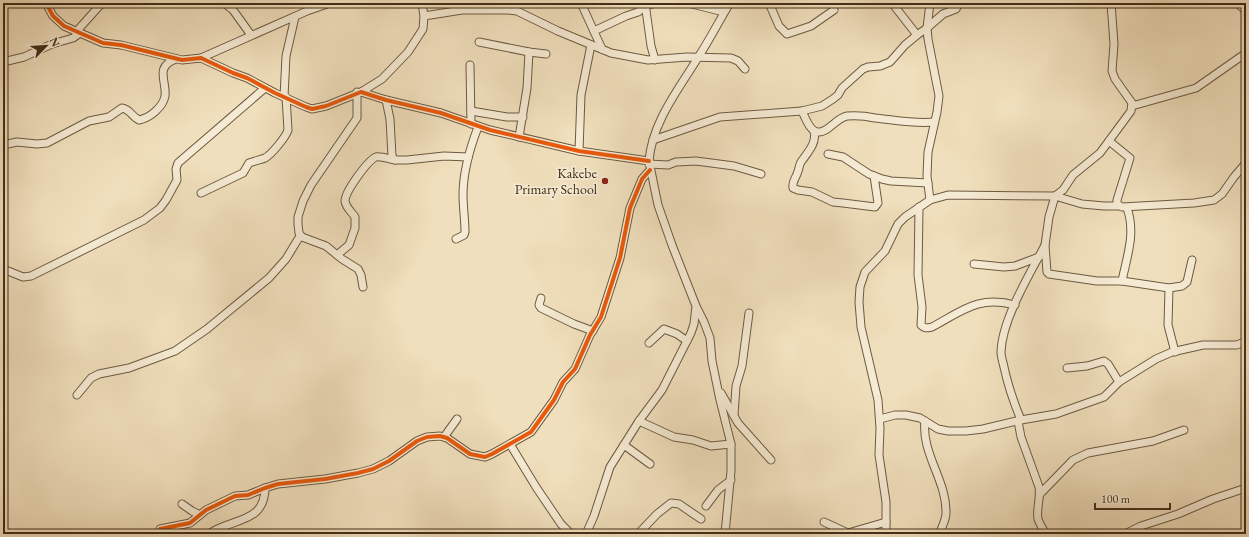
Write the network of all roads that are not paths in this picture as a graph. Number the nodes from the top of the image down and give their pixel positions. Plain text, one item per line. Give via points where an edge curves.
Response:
1 (46, 3) edge
2 (102, 3) edge
3 (224, 3) edge
4 (330, 3) edge
5 (422, 3) edge
6 (581, 3) edge
7 (656, 3) edge
8 (688, 3) edge
9 (730, 3) edge
10 (769, 3) edge
11 (892, 3) edge
12 (930, 3) edge
13 (959, 3) edge
14 (1111, 3) edge
15 (1237, 3) edge
16 (645, 4) edge
17 (696, 4) edge
18 (508, 6) edge
19 (462, 7) edge
20 (834, 10) dead end
21 (724, 12) junction
22 (1246, 12) edge
23 (424, 16) junction
24 (295, 17) junction
25 (927, 28) junction
26 (594, 31) junction
27 (78, 32) junction
28 (917, 35) junction
29 (251, 36) junction
30 (479, 42) dead end
31 (591, 45) junction
32 (602, 49) junction
33 (529, 52) junction
34 (1246, 53) edge
35 (546, 54) dead end
36 (201, 58) junction
37 (698, 58) junction
38 (176, 59) junction
39 (655, 60) junction
40 (3, 62) edge
41 (470, 65) dead end
42 (745, 69) dead end
43 (265, 88) junction
44 (359, 92) junction
45 (285, 97) junction
46 (386, 100) junction
47 (1132, 106) junction
48 (802, 111) junction
49 (471, 112) junction
50 (522, 118) junction
51 (934, 122) junction
52 (475, 126) junction
53 (814, 131) junction
54 (519, 137) junction
55 (653, 140) junction
56 (1109, 140) junction
57 (3, 144) edge
58 (578, 152) junction
59 (828, 154) dead end
60 (468, 157) junction
61 (395, 160) junction
62 (1246, 163) edge
63 (649, 165) junction
64 (761, 174) dead end
65 (874, 176) junction
66 (928, 183) junction
67 (201, 193) dead end
68 (1055, 196) junction
69 (930, 200) junction
70 (1119, 206) junction
71 (919, 207) junction
72 (1127, 208) junction
73 (300, 236) junction
74 (456, 239) dead end
75 (1046, 244) junction
76 (337, 255) junction
77 (1039, 257) junction
78 (1192, 260) dead end
79 (974, 264) dead end
80 (3, 269) edge
81 (1122, 281) junction
82 (363, 287) dead end
83 (1169, 288) junction
84 (541, 298) dead end
85 (1015, 305) junction
86 (696, 306) junction
87 (749, 313) dead end
88 (593, 331) junction
89 (687, 341) junction
90 (1246, 341) edge
91 (649, 343) dead end
92 (1175, 352) junction
93 (1067, 368) dead end
94 (1119, 382) junction
95 (718, 386) junction
96 (77, 395) dead end
97 (734, 415) junction
98 (457, 419) dead end
99 (880, 419) junction
100 (1020, 420) junction
101 (639, 421) junction
102 (925, 421) junction
103 (1184, 430) dead end
104 (444, 437) junction
105 (510, 444) junction
106 (731, 444) junction
107 (624, 446) junction
108 (771, 460) dead end
109 (650, 464) dead end
110 (731, 480) junction
111 (265, 488) junction
112 (1246, 488) edge
113 (1040, 494) junction
114 (182, 504) dead end
115 (706, 506) dead end
116 (200, 515) junction
117 (701, 519) dead end
118 (824, 522) dead end
119 (886, 522) junction
120 (160, 529) dead end
121 (589, 532) edge
122 (724, 533) edge
123 (209, 534) edge
124 (571, 534) edge
125 (638, 534) edge
126 (886, 534) edge
127 (940, 534) edge
128 (1046, 534) edge
129 (1125, 534) edge

1 - 27 street via 59,22
2 - 27 street
3 - 29 street via 233,10
4 - 24 street
5 - 23 street
6 - 26 street
7 - 16 street
8 - 17 street
9 - 21 street
10 - 20 street via 779,26 787,34 811,26
11 - 28 street
12 - 25 street
13 - 25 street via 956,9 942,14
14 - 47 street via 1114,44 1112,71
15 - 22 street
16 - 26 street via 638,12
16 - 39 street
17 - 21 street
18 - 19 street
18 - 31 street
19 - 23 street
21 - 37 street
23 - 44 street via 421,34 403,59 382,79
24 - 29 street
24 - 45 street via 286,56
25 - 28 street
25 - 51 street via 939,96
26 - 32 street
27 - 38 street via 104,43
27 - 40 street via 69,40
28 - 48 street via 890,62 868,67 856,74 829,103
29 - 36 street
30 - 33 street
31 - 32 street
31 - 58 street via 581,95
32 - 39 street via 616,54
33 - 35 street
33 - 50 street
34 - 47 street via 1196,88
36 - 38 street
36 - 43 street
37 - 39 street
37 - 42 street via 731,58
37 - 55 street via 671,100
38 - 57 street via 168,64 163,74 165,98 147,118 139,120 127,109 122,108 109,117 89,120 47,143
41 - 49 street
43 - 45 street
43 - 80 street via 178,163 178,177 174,187 160,208 149,216 31,276 23,277
44 - 45 street via 312,109
44 - 46 street
44 - 73 street via 357,118 311,185 303,202 298,217
45 - 67 street via 287,134 269,155 249,163 243,173
46 - 52 street via 441,113
46 - 61 street via 392,156
47 - 56 street
48 - 53 street
48 - 55 street via 720,117
49 - 50 street
49 - 52 street
50 - 54 street
51 - 53 street via 917,124 847,116 823,131
51 - 66 street via 928,152
52 - 54 street
52 - 60 street
53 - 65 street via 814,142 800,163 793,181 794,188 812,192 833,202 876,208 878,203
54 - 58 street
55 - 63 street
56 - 68 street via 1095,158 1073,175 1063,190
56 - 70 street via 1130,158 1119,190
58 - 63 street
59 - 65 street via 843,157
60 - 61 street
60 - 74 street via 463,195 465,232
61 - 76 street via 375,158 348,192 345,203 355,217 355,228 348,247
62 - 72 street via 1222,194 1214,200
63 - 64 street via 696,161 734,166
63 - 86 street via 658,205
63 - 88 street via 630,208 614,280 601,317
65 - 66 street via 891,181
66 - 69 street
68 - 69 street via 957,194
68 - 70 street via 1082,204
68 - 75 street
69 - 71 street
70 - 72 street
71 - 85 street via 918,275 922,307 921,326 932,327 976,304 997,301
71 - 99 street via 898,224 885,251 865,272 860,286 861,327 874,380
72 - 81 street via 1131,240
73 - 76 street via 326,246
73 - 96 street via 286,259 269,278 207,329 175,351 129,368 91,378
75 - 77 street
75 - 81 street via 1049,274
76 - 82 street via 358,270
77 - 79 street via 1015,266
77 - 85 street
78 - 83 street via 1187,282 1182,286
81 - 83 street
83 - 92 street via 1168,325
84 - 88 street via 541,308
85 - 100 street via 1006,327 1001,354
86 - 89 street via 694,324
86 - 95 street via 710,338
87 - 97 street via 742,366 736,386
88 - 105 street via 577,368 563,382 534,428
89 - 91 street via 664,329
89 - 101 street via 662,390
90 - 92 street via 1237,345 1203,345
92 - 94 street via 1156,359
93 - 94 street via 1104,361
94 - 100 street via 1104,397 1056,414
95 - 97 street
95 - 106 street
97 - 108 street via 746,433
98 - 104 street
99 - 102 street via 906,415
99 - 119 street via 879,455 886,502
100 - 102 street via 983,429 952,431 938,429
100 - 113 street via 1021,437
101 - 106 street via 674,437 711,446
101 - 107 street
102 - 127 street via 925,439 944,494 946,518
103 - 113 street via 1153,441 1088,453 1079,457
104 - 105 street via 470,454 485,457
104 - 111 street via 422,438 381,465 358,473
105 - 124 street via 561,524
106 - 110 street
107 - 109 street
107 - 121 street via 607,473
110 - 115 street via 718,490
110 - 122 street
111 - 116 street via 248,495 232,497
111 - 123 street via 263,502 251,516 217,528
112 - 129 street
113 - 128 street via 1038,520
114 - 116 street
116 - 120 street via 190,523
117 - 125 street via 679,504 671,503
118 - 119 street via 848,533
119 - 126 street

